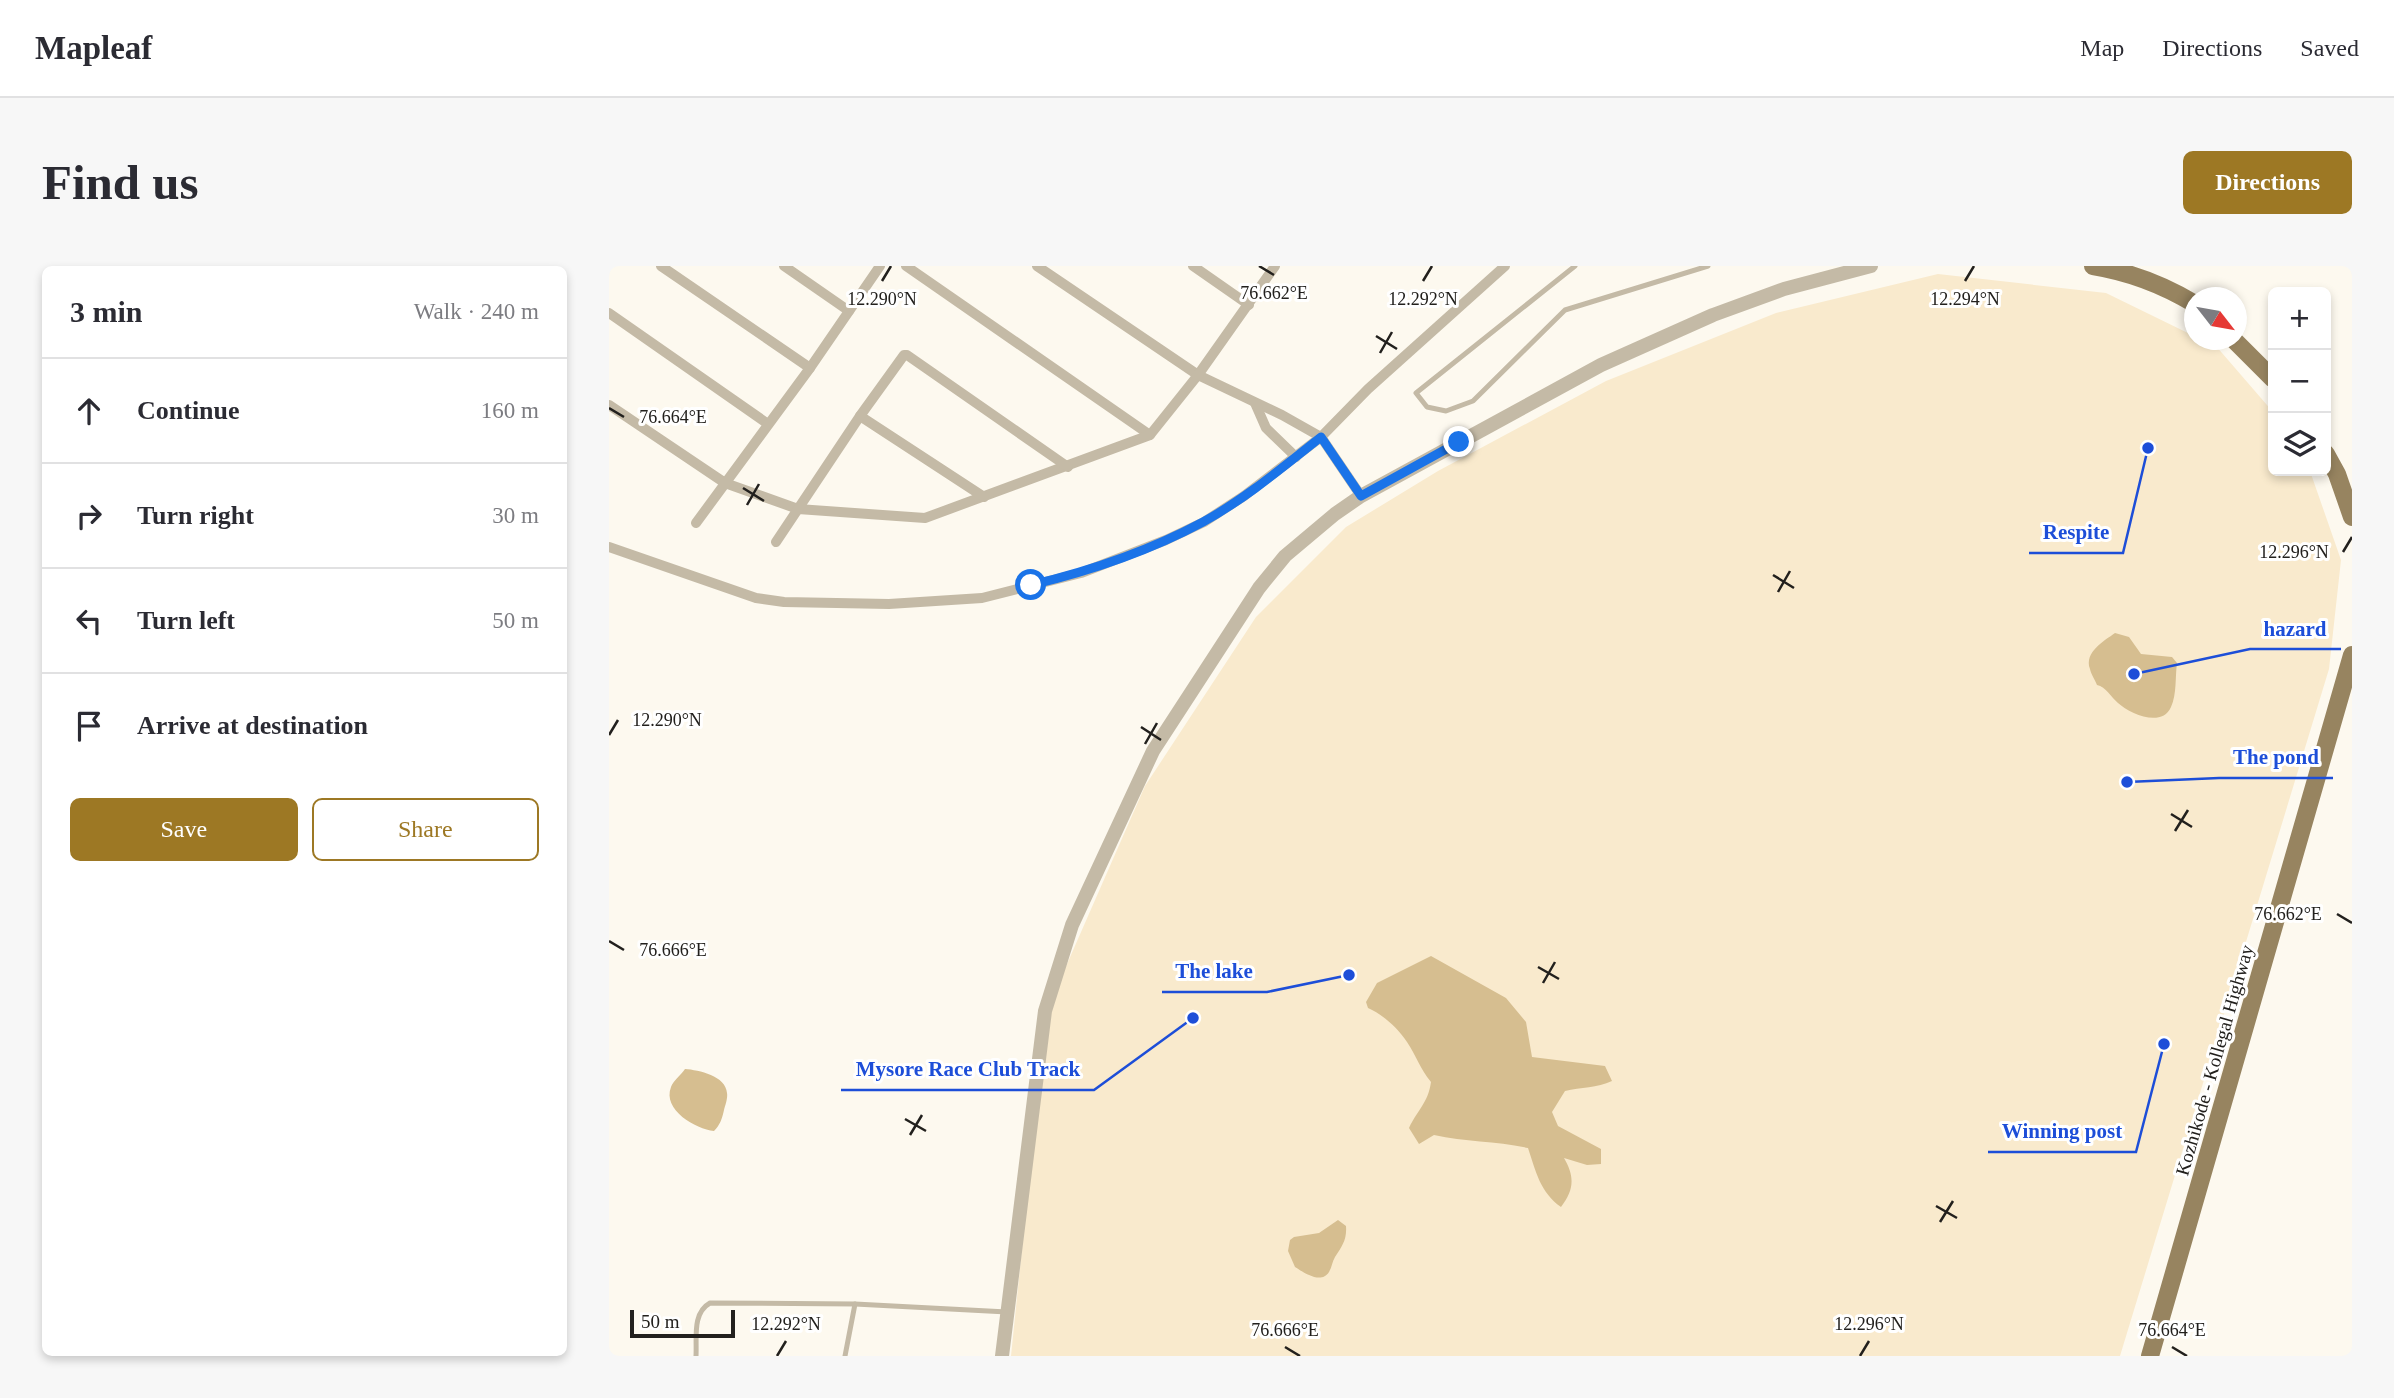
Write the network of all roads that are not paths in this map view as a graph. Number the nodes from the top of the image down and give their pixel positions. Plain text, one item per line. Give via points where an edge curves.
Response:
1 (661, 266) edge
2 (784, 266) edge
3 (880, 266) edge
4 (906, 266) edge
5 (1037, 266) edge
6 (1193, 266) edge
7 (1275, 266) edge
8 (1505, 266) edge
9 (1575, 266) edge
10 (1708, 266) edge
11 (1868, 266) edge
12 (2093, 266) edge
13 (2184, 297) edge
14 (1249, 305) junction
15 (849, 311) junction
16 (609, 313) edge
17 (2244, 350) edge
18 (810, 368) junction
19 (2268, 374) edge
20 (1198, 375) junction
21 (1255, 403) junction
22 (609, 405) edge
23 (860, 416) junction
24 (768, 424) junction
25 (1150, 435) junction
26 (1321, 437) junction
27 (1296, 457) junction
28 (2331, 463) edge
29 (1067, 467) junction
30 (725, 483) junction
31 (1361, 496) junction
32 (984, 497) junction
33 (798, 509) junction
34 (2352, 517) edge
35 (696, 523) dead end
36 (776, 542) dead end
37 (609, 547) edge
38 (2352, 655) edge
39 (855, 1304) junction
40 (1007, 1312) junction
41 (697, 1356) edge
42 (845, 1356) edge
43 (1002, 1356) edge
44 (2150, 1356) edge

1 - 18 street
2 - 15 street
3 - 15 street
4 - 25 street
5 - 20 street
6 - 14 street
7 - 14 street
8 - 26 street
9 - 10 lane via 1416,393 1427,407 1446,411 1473,401 1565,310
11 - 31 street via 1713,314 1601,365
12 - 13 main road via 2136,275
14 - 20 street
15 - 18 street
16 - 24 street
17 - 19 main road
18 - 24 street
20 - 21 street
20 - 25 street
21 - 26 street
21 - 27 street via 1266,428
22 - 30 street
23 - 29 street via 907,355
23 - 32 street
23 - 33 street
24 - 30 street
25 - 29 street
26 - 27 street
26 - 31 street
27 - 37 street via 1244,496 1166,540 1081,573 982,598 889,604 784,602 756,598
28 - 34 main road
29 - 32 street
30 - 33 street
30 - 35 street
31 - 40 street via 1285,556 1259,588 1153,751 1072,925 1045,1011
32 - 33 street via 925,518
33 - 36 street
38 - 44 main road, Kozhikode - Kollegal Highway
39 - 40 lane
39 - 41 lane via 710,1303 698,1320
39 - 42 lane
40 - 43 street

